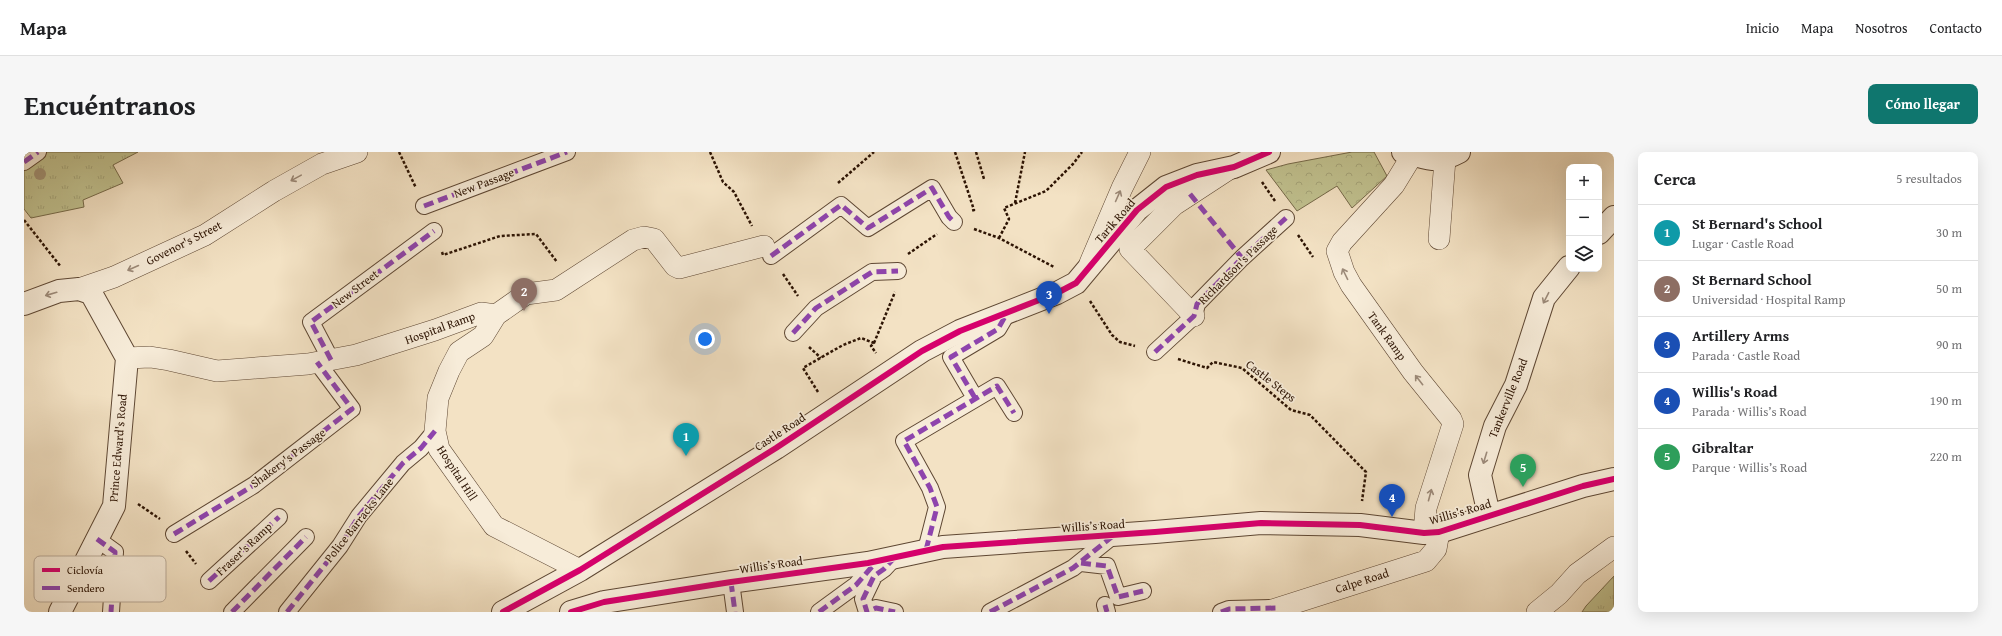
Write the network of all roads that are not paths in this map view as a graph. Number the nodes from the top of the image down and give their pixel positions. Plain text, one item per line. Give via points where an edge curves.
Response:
1 (38, 152) edge
2 (357, 152) edge
3 (567, 152) edge
4 (1140, 152) edge
5 (1269, 152) edge
6 (1408, 153) edge
7 (1452, 156) edge
8 (317, 158) edge
9 (24, 162) edge
10 (1231, 167) junction
11 (424, 206) dead end
12 (1614, 217) edge
13 (1286, 218) dead end
14 (954, 222) road end
15 (1602, 230) edge
16 (434, 231) dead end
17 (1439, 239) dead end
18 (768, 251) joint
19 (1566, 270) edge
20 (898, 271) road end
21 (1080, 278) junction
22 (78, 289) junction
23 (24, 304) edge
24 (1008, 312) junction
25 (496, 315) junction
26 (1194, 316) junction
27 (793, 333) dead end
28 (1155, 352) road end
29 (127, 358) junction
30 (324, 361) junction
31 (975, 398) junction
32 (1014, 413) dead end
33 (435, 431) junction
34 (1614, 479) edge
35 (1489, 515) junction
36 (279, 517) dead end
37 (1431, 533) junction
38 (174, 534) dead end
39 (1114, 535) junction
40 (306, 537) dead end
41 (96, 539) junction
42 (1614, 547) edge
43 (926, 550) junction
44 (88, 556) edge
45 (115, 556) edge
46 (886, 558) junction
47 (1082, 563) junction
48 (580, 570) junction
49 (209, 581) dead end
50 (731, 582) junction
51 (1143, 591) dead end
52 (65, 602) edge
53 (112, 602) edge
54 (1272, 610) edge
55 (60, 612) edge
56 (111, 612) edge
57 (232, 612) edge
58 (287, 612) edge
59 (503, 612) edge
60 (571, 612) edge
61 (735, 612) edge
62 (819, 612) edge
63 (894, 612) edge
64 (990, 612) edge
65 (1221, 612) edge
66 (1537, 612) edge

1 - 9 street
2 - 8 street, Govenor's Street
3 - 11 street, New Passage
21 -> 4 street
5 - 10 street, Tarik Road
6 - 7 street via 1432,160
37 -> 6 street, Tank Ramp via 1426,508 1453,424 1351,285 1337,251 1342,242 1394,185
7 - 17 street
8 -> 22 street, Govenor's Street via 274,191 205,235 114,277
10 - 21 street, Tarik Road via 1166,186 1137,210
10 - 26 street, Richardson's Passage via 1174,205 1130,249
12 - 15 street
13 - 26 street, Richardson's Passage via 1197,304
14 - 18 street via 932,188 868,228 841,205
16 - 30 street, New Street via 311,322
18 - 25 street via 680,268 675,266 654,239 644,237 628,244 556,290 526,294
19 -> 35 street, Tankerville Road via 1544,298 1516,385 1495,426 1480,475
20 - 27 street via 872,272 816,308
21 - 24 street, Castle Road via 1057,293
22 -> 23 street, Govenor's Street via 59,291
22 - 29 street via 91,293
24 - 31 street via 998,329 951,357
24 - 48 street, Castle Road via 940,340 893,368 776,448
25 - 30 street, Hospital Ramp via 481,312 394,344
25 - 33 street, Hospital Hill via 483,336 459,352 455,358 438,398
26 - 28 street, Richardson's Passage
29 - 30 street, Hospital Ramp via 150,357 217,370
29 - 41 street, Prince Edward's Road via 114,506
30 - 38 street, Shakery's Passage via 352,409 254,485
31 - 32 street via 997,386
31 - 43 street via 904,440 930,488 937,507
33 - 48 street, Hospital Hill via 439,449 494,526
33 - 58 street, Police Barracks Lane via 421,448 403,463
34 - 35 street, Willis’s Road
35 - 37 street, Willis’s Road
36 - 49 street, Fraser's Ramp
37 - 39 street, Willis’s Road via 1360,525 1261,523
37 - 54 street, Calpe Road via 1436,549 1426,560
39 - 43 street, Willis’s Road via 950,546
39 - 47 street
40 - 57 street
41 - 44 street, Prince Edward's Road
41 - 45 street via 115,552
42 - 66 street via 1577,574 1559,594
43 - 46 street, Willis’s Road
46 - 50 street, Willis’s Road
46 - 62 street via 856,585
46 - 63 street via 884,569 874,576 863,599 867,612 876,608
47 - 51 street via 1107,566 1118,597
47 - 64 street
48 - 59 street, Castle Road
50 - 60 street, Willis’s Road via 604,602
50 - 61 street, Willis’s Road
52 - 55 street, Prince Edward's Road
53 - 56 street
54 - 65 street

